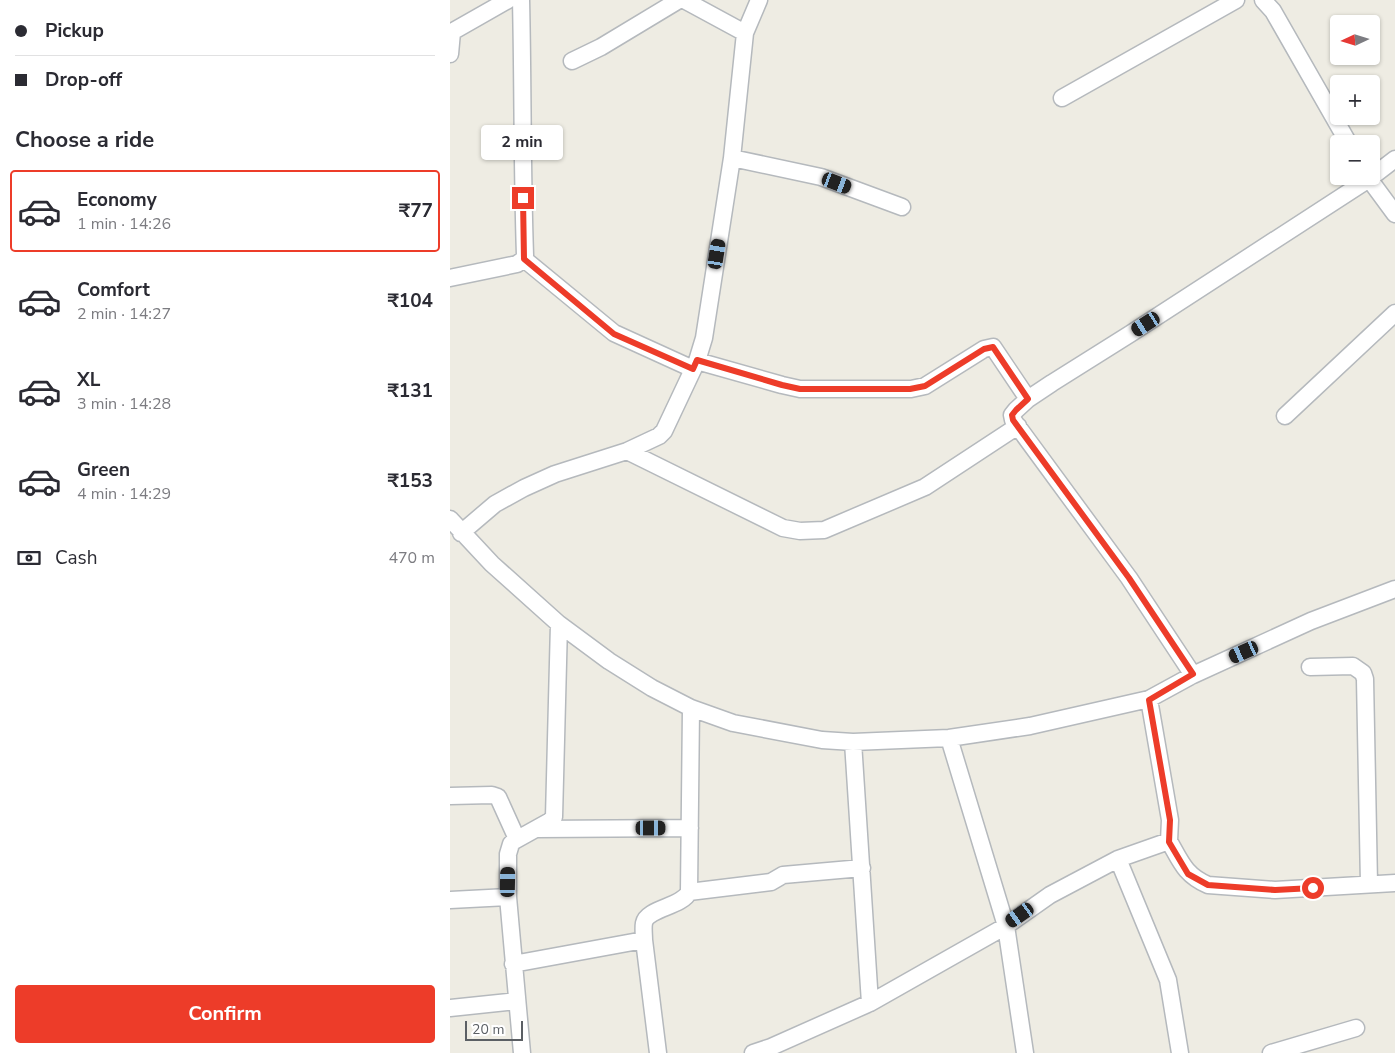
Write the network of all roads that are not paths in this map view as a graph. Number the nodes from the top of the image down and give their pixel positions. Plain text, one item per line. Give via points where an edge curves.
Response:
1 (508, 0) edge
2 (521, 0) edge
3 (679, 0) edge
4 (684, 0) edge
5 (759, 0) edge
6 (1236, 0) edge
7 (1263, 0) edge
8 (451, 32) edge
9 (745, 33) junction
10 (450, 54) edge
11 (572, 61) dead end
12 (1062, 98) dead end
13 (1344, 135) edge
14 (732, 158) junction
15 (1395, 160) edge
16 (1380, 170) edge
17 (1357, 185) edge
18 (1373, 185) edge
19 (902, 207) dead end
20 (1395, 214) edge
21 (524, 259) junction
22 (450, 278) edge
23 (1395, 313) edge
24 (695, 365) junction
25 (1028, 399) junction
26 (1285, 416) dead end
27 (1018, 426) junction
28 (627, 451) junction
29 (450, 520) edge
30 (461, 532) junction
31 (1395, 589) edge
32 (559, 624) junction
33 (1310, 668) dead end
34 (1193, 674) junction
35 (1149, 700) junction
36 (691, 708) junction
37 (949, 738) junction
38 (853, 742) junction
39 (450, 796) edge
40 (690, 828) junction
41 (536, 829) junction
42 (517, 839) junction
43 (1169, 842) junction
44 (1118, 859) junction
45 (862, 868) junction
46 (1395, 883) edge
47 (1369, 884) junction
48 (689, 892) junction
49 (508, 897) junction
50 (450, 900) edge
51 (1006, 926) junction
52 (644, 940) junction
53 (513, 964) junction
54 (516, 1001) junction
55 (870, 1003) junction
56 (450, 1008) edge
57 (1356, 1028) dead end
58 (522, 1053) edge
59 (658, 1053) edge
60 (753, 1053) edge
61 (1024, 1053) edge
62 (1180, 1053) edge
63 (1271, 1053) edge

1 - 8 street
2 - 21 street
3 - 11 street
4 - 9 street
5 - 9 street
6 - 12 street
7 - 13 street via 1273,11
8 - 10 street
9 - 14 street
14 - 19 street via 821,177
14 - 24 street via 704,338
15 - 16 street
17 - 25 street
18 - 20 street
21 - 22 street via 517,264
21 - 24 street via 614,334
23 - 26 street
24 - 25 street via 800,389 910,389 925,386 984,349 993,347
24 - 28 street via 664,431 653,440
25 - 27 street via 1012,415
27 - 28 street via 925,487 824,530 812,531 783,528
27 - 34 street via 1129,578
28 - 30 street via 555,474 524,488 495,504
29 - 30 street
30 - 32 street
31 - 34 street via 1311,621
32 - 36 street via 609,661
32 - 41 street via 554,815
33 - 47 street via 1353,666 1363,673 1365,679
34 - 35 street
35 - 37 street via 1030,726
35 - 43 street via 1170,820
36 - 38 street via 733,722 822,740
36 - 40 street
37 - 38 street
37 - 51 street
38 - 45 street
39 - 42 street via 498,797
40 - 41 street
40 - 48 street
41 - 42 street
42 - 49 street via 511,844 508,854
43 - 44 street
43 - 47 street via 1188,874 1208,885 1275,890
44 - 51 street via 1050,895
44 - 62 street via 1168,980
45 - 48 street via 783,875 772,882
45 - 55 street
46 - 47 street
48 - 52 street via 685,898 647,917
49 - 50 street
49 - 53 street
51 - 55 street
51 - 61 street
52 - 53 street
52 - 59 street
53 - 54 street
54 - 56 street
54 - 58 street
55 - 60 street
57 - 63 street

